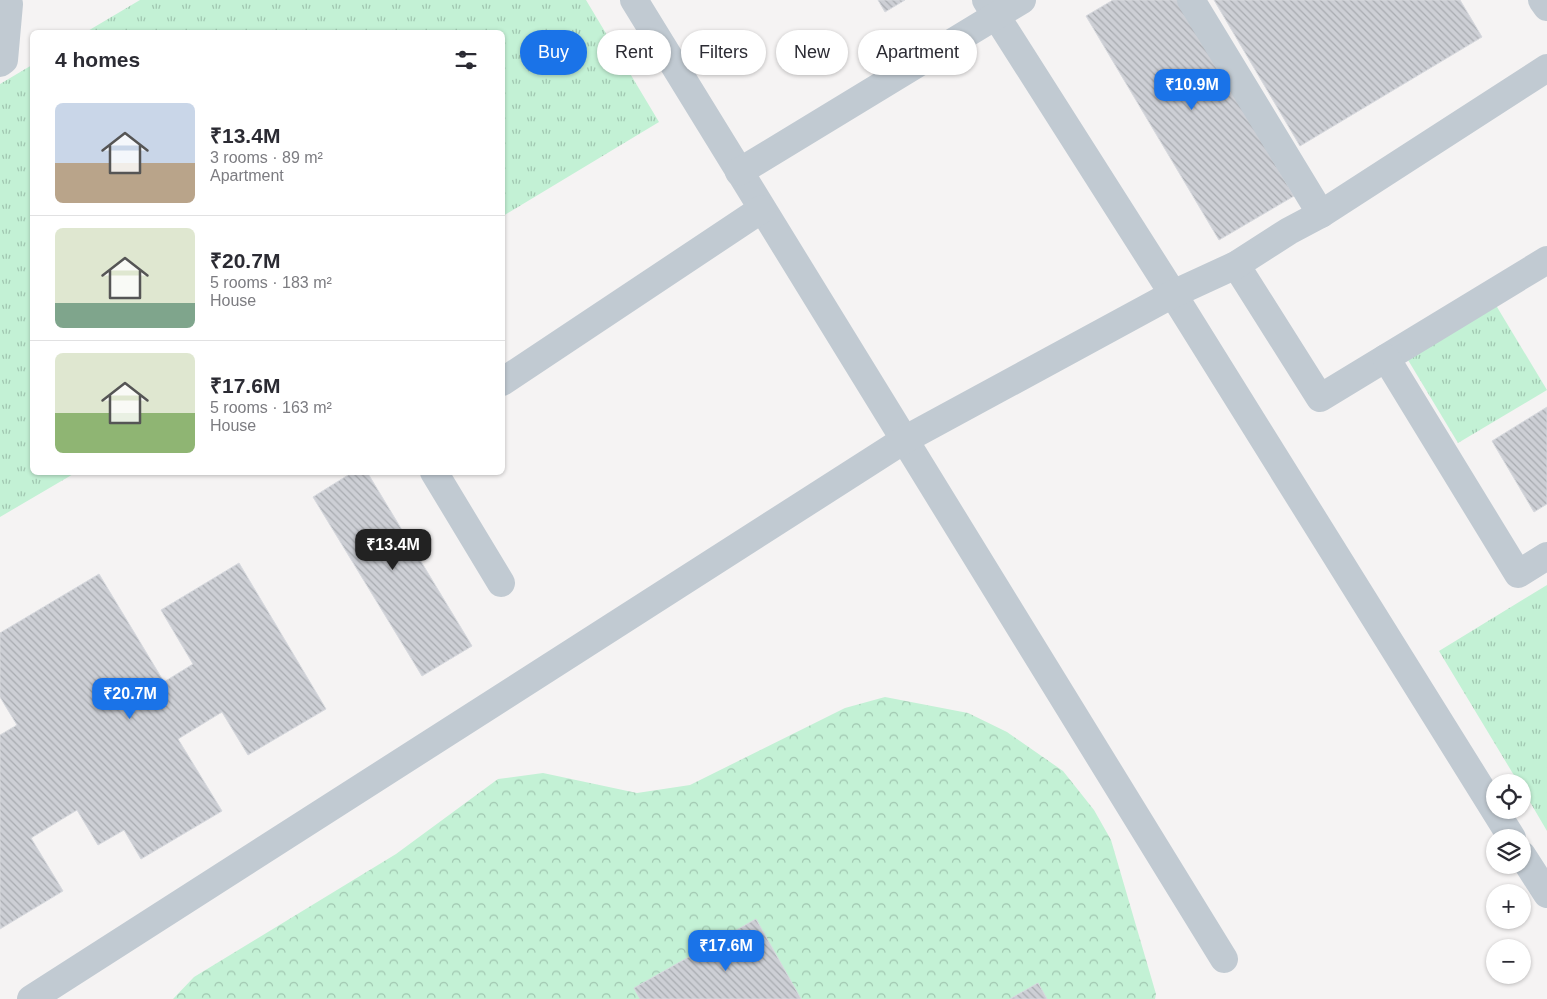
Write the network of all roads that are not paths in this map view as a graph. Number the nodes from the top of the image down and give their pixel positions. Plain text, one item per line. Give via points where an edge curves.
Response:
1 (634, 0) edge
2 (1022, 0) edge
3 (1191, 0) edge
4 (1542, 0) edge
5 (11, 1) edge
6 (1547, 7) edge
7 (991, 8) edge
8 (0, 63) edge
9 (1547, 68) edge
10 (739, 172) junction
11 (762, 209) junction
12 (1321, 214) junction
13 (1547, 260) edge
14 (1236, 265) junction
15 (1174, 294) junction
16 (1386, 358) junction
17 (505, 380) edge
18 (904, 440) junction
19 (436, 475) edge
20 (1547, 556) edge
21 (501, 583) dead end
22 (1506, 829) edge
23 (1531, 869) edge
24 (1547, 894) edge
25 (1224, 958) dead end
26 (31, 999) edge

1 - 10 lane
2 - 7 lane
3 - 12 lane
4 - 6 lane
5 - 8 lane via 4,60
7 - 10 lane
7 - 15 lane
9 - 12 lane
10 - 11 lane
11 - 17 lane
11 - 18 lane
12 - 14 lane
13 - 16 lane
14 - 15 lane
14 - 16 lane via 1320,398
15 - 18 lane
15 - 22 lane
16 - 20 lane via 1518,574
18 - 25 lane
18 - 26 lane
19 - 21 lane
23 - 24 lane

